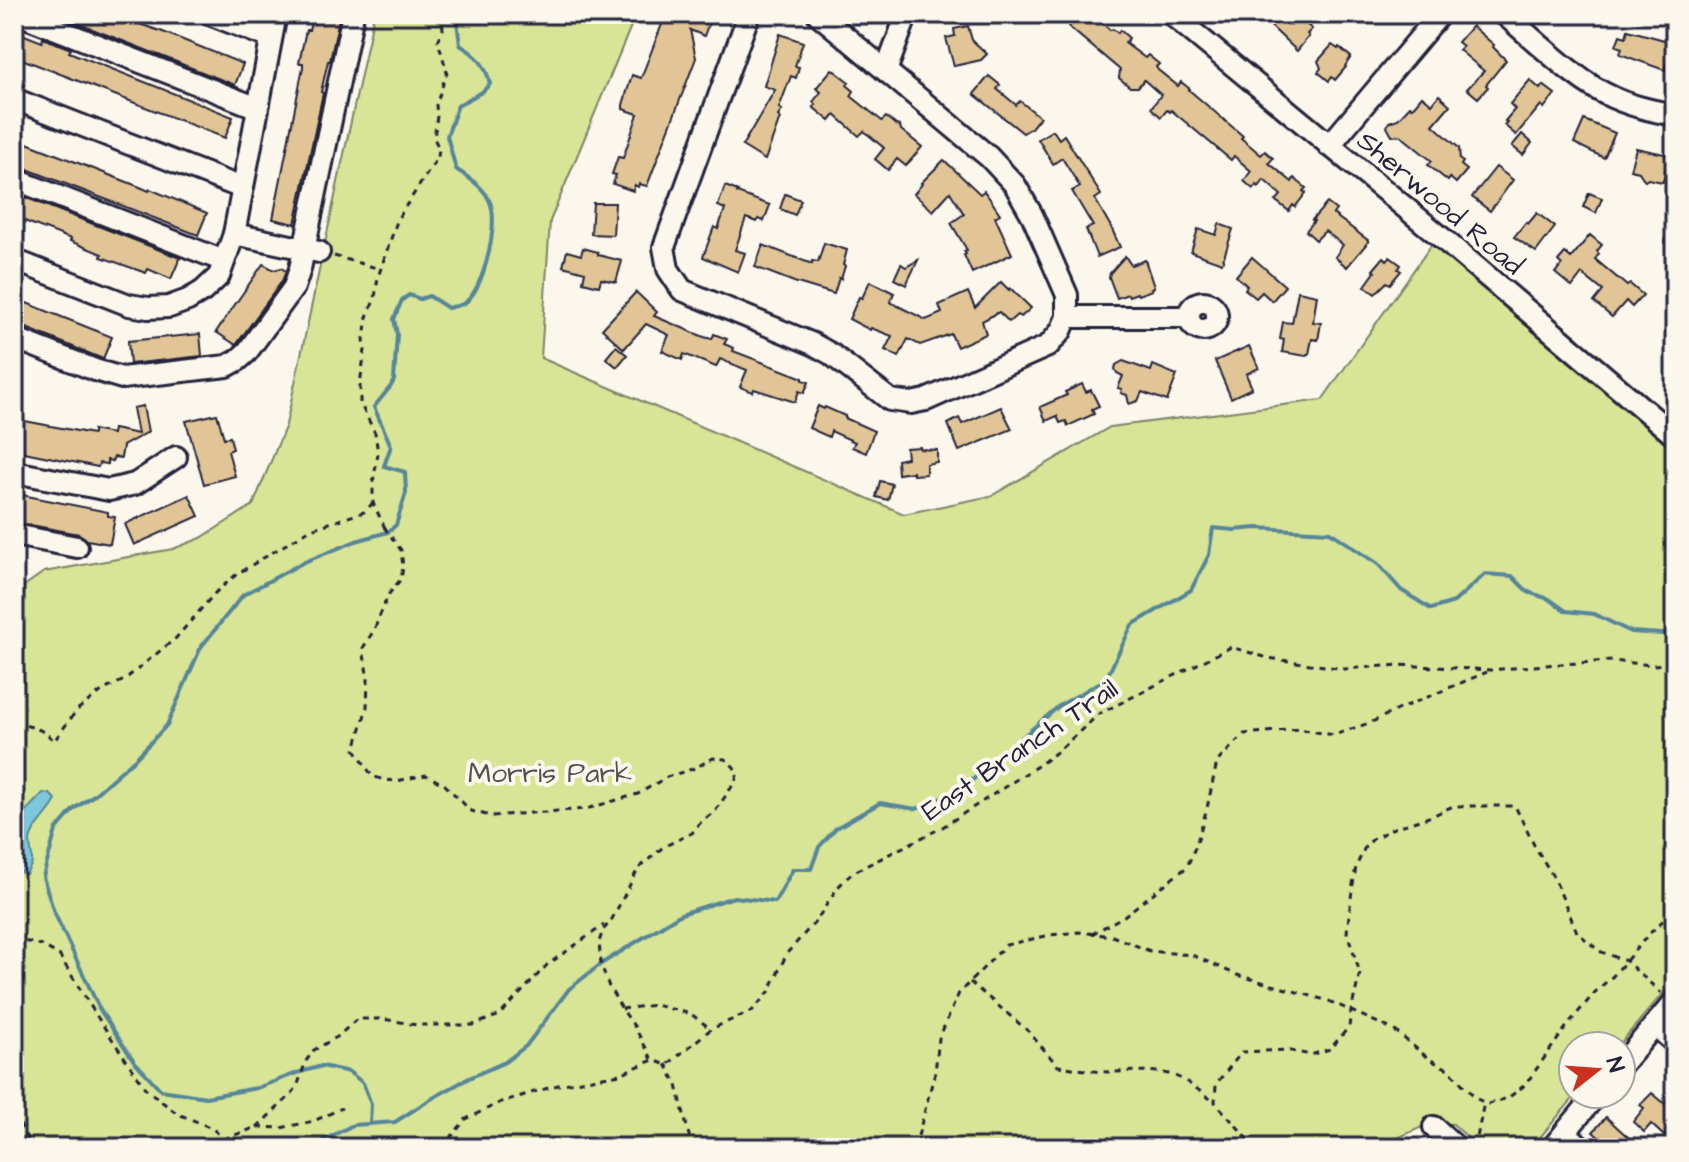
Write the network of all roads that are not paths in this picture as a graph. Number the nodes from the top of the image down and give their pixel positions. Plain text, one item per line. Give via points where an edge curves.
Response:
1 (18, 14) edge
2 (209, 14) edge
3 (276, 14) edge
4 (353, 14) edge
5 (749, 14) edge
6 (818, 14) edge
7 (907, 14) edge
8 (1171, 14) edge
9 (1440, 14) edge
10 (1504, 14) edge
11 (271, 38) junction
12 (886, 71) junction
13 (14, 99) edge
14 (258, 108) junction
15 (1675, 115) edge
16 (1329, 146) junction
17 (14, 179) edge
18 (242, 188) junction
19 (234, 234) junction
20 (311, 251) junction
21 (14, 260) edge
22 (224, 261) junction
23 (1067, 317) junction
24 (1189, 317) dead end
25 (14, 338) edge
26 (1666, 419) edge
27 (1675, 436) edge
28 (176, 457) dead end
29 (14, 472) edge
30 (14, 535) edge
31 (77, 547) dead end
32 (1674, 1002) edge
33 (1655, 1025) junction
34 (1675, 1043) edge
35 (1637, 1046) edge
36 (1583, 1110) edge
37 (1434, 1127) dead end
38 (1558, 1140) edge
39 (1457, 1148) edge
40 (1582, 1148) edge

1 - 14 street
2 - 11 street
3 - 11 street
4 - 20 street via 313,208
5 - 23 street via 664,247 668,269 682,290 813,344 890,400 911,403 1048,346
6 - 12 street
7 - 12 street
8 - 16 street, Sherwood Road
9 - 16 street
10 - 15 street via 1611,97
11 - 14 street
12 - 23 street via 1015,185 1067,295
13 - 18 street
14 - 18 street
16 - 26 street, Sherwood Road
17 - 22 street
18 - 19 street
19 - 20 street
19 - 22 street
20 - 25 street via 294,287 247,352 227,366 122,378
21 - 22 street via 148,308 169,307 203,291 219,276
23 - 24 street
26 - 27 street, Sherwood Road
28 - 29 street via 135,484 109,490
30 - 31 street
32 - 33 street
33 - 34 street
33 - 35 street
36 - 38 street
37 - 39 street
38 - 40 street

